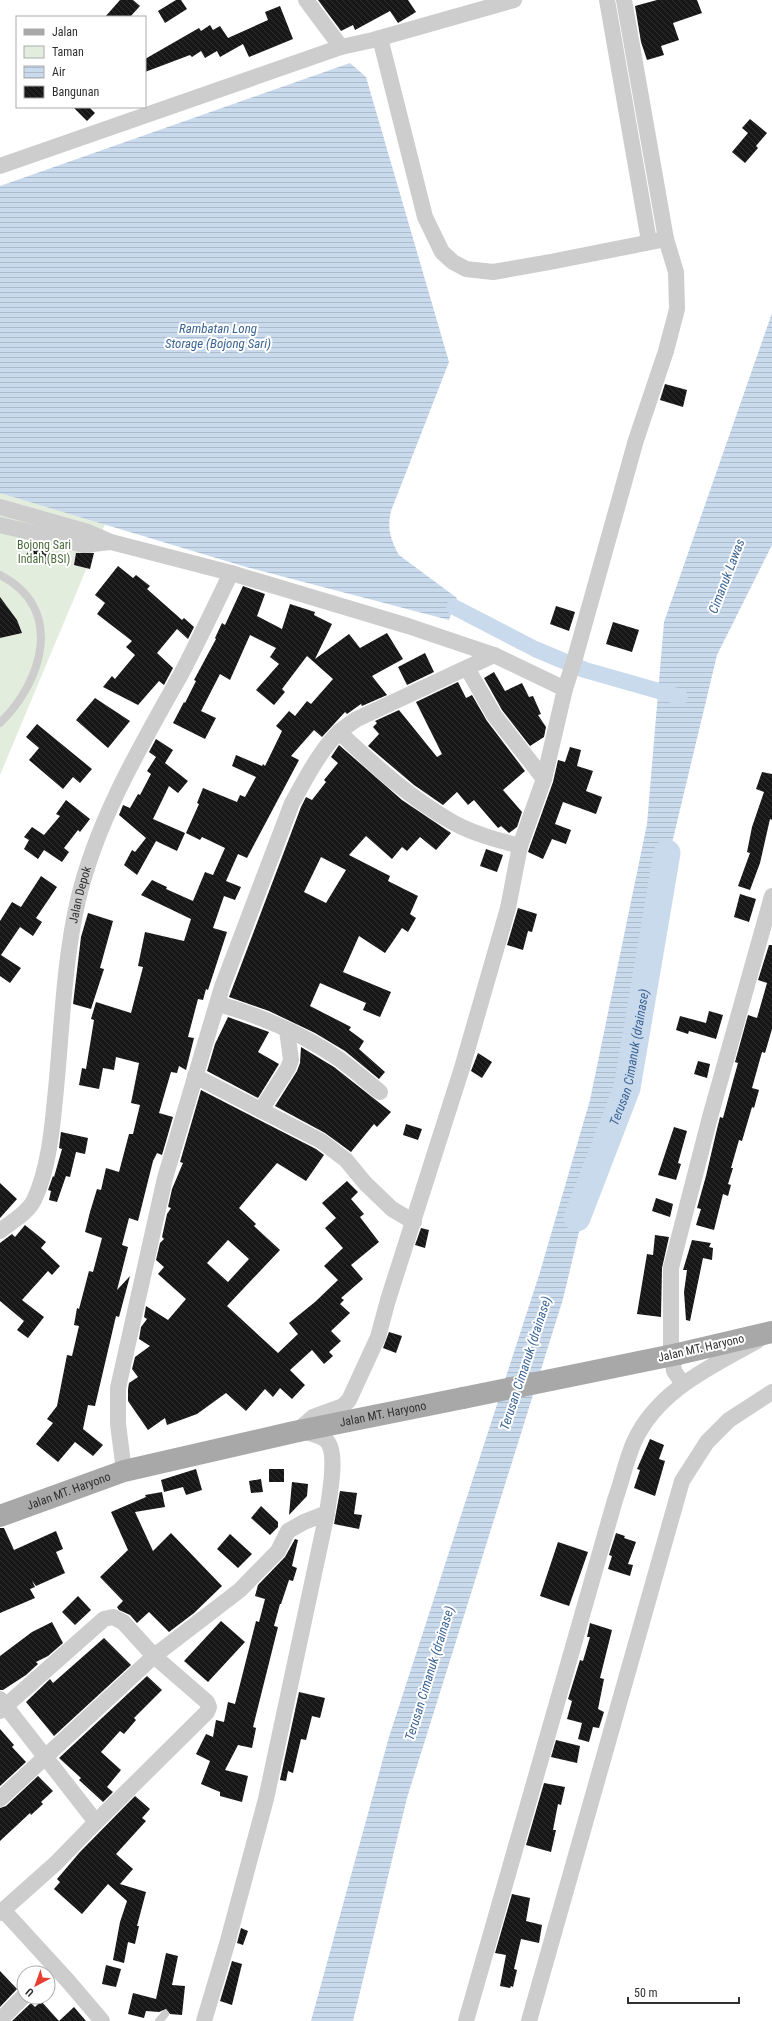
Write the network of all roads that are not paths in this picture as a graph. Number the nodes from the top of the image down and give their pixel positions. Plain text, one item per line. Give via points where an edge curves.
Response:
1 (306, 0) edge
2 (514, 0) edge
3 (607, 0) edge
4 (624, 0) edge
5 (377, 39) junction
6 (342, 46) junction
7 (0, 166) edge
8 (0, 177) edge
9 (666, 239) junction
10 (649, 241) junction
11 (0, 507) edge
12 (0, 525) edge
13 (111, 542) junction
14 (231, 573) junction
15 (0, 575) edge
16 (494, 655) junction
17 (467, 668) junction
18 (565, 689) junction
19 (0, 723) edge
20 (339, 732) junction
21 (544, 779) junction
22 (520, 846) junction
23 (772, 896) edge
24 (219, 1004) junction
25 (287, 1030) junction
26 (195, 1076) junction
27 (380, 1092) dead end
28 (261, 1110) junction
29 (414, 1222) junction
30 (0, 1231) edge
31 (772, 1332) edge
32 (683, 1384) junction
33 (772, 1392) edge
34 (299, 1431) junction
35 (124, 1471) junction
36 (327, 1513) junction
37 (0, 1516) edge
38 (154, 1656) junction
39 (2, 1705) edge
40 (45, 1758) junction
41 (0, 1798) edge
42 (96, 1822) junction
43 (2, 1912) edge
44 (48, 1965) edge
45 (56, 1974) edge
46 (16, 2004) edge
47 (165, 2014) dead end
48 (0, 2020) edge
49 (102, 2021) edge
50 (159, 2021) edge
51 (204, 2021) edge
52 (466, 2021) edge
53 (529, 2021) edge

1 - 6 street
2 - 5 street
3 - 10 street
4 - 9 street
5 - 6 street
5 - 8 street via 356,51
5 - 10 street via 424,217 442,252 453,262 466,269 493,272
6 - 7 street
9 - 10 street
9 - 18 street via 676,272 677,309 666,351 636,440
11 - 13 street via 88,532
12 - 13 street via 84,545
13 - 14 street
14 - 16 street via 408,626
14 - 30 street, Jalan Depok via 147,733 91,855 78,900 67,970 51,1138 40,1184 29,1208
15 - 19 lane via 8,579 30,602 42,630 42,647 33,676
16 - 17 street
16 - 18 street
17 - 20 street via 357,719
17 - 21 street via 494,715
18 - 21 street
20 - 22 street via 382,772 431,809 455,824
20 - 24 street via 316,762 292,803 251,907 222,987
21 - 22 street
22 - 29 street via 508,908
23 - 32 street via 671,1268 671,1350 674,1371
24 - 25 street
24 - 26 street
25 - 27 street via 339,1059
25 - 28 street via 291,1060
26 - 28 street
26 - 35 street via 165,1178 118,1388 118,1424
28 - 29 street via 321,1141 340,1154 392,1209
29 - 34 street via 378,1337 349,1400 343,1406 313,1417
31 - 32 street
31 - 34 main road, Jalan MT. Haryono, bridge via 678,1354
32 - 52 street via 660,1403 634,1442 615,1500
33 - 53 street via 729,1420 707,1442 682,1481
34 - 35 main road, Jalan MT. Haryono
34 - 36 street via 326,1440 330,1447 333,1459
35 - 37 main road, Jalan MT. Haryono
36 - 38 street via 288,1531 278,1551 240,1590
36 - 51 street via 266,1799
38 - 39 street via 123,1622 118,1618 108,1617
38 - 40 street
38 - 42 street via 207,1702 209,1707 207,1712
39 - 40 street
40 - 41 street
40 - 42 street
42 - 43 street
43 - 44 street
45 - 49 street
46 - 48 street
47 - 50 lane

